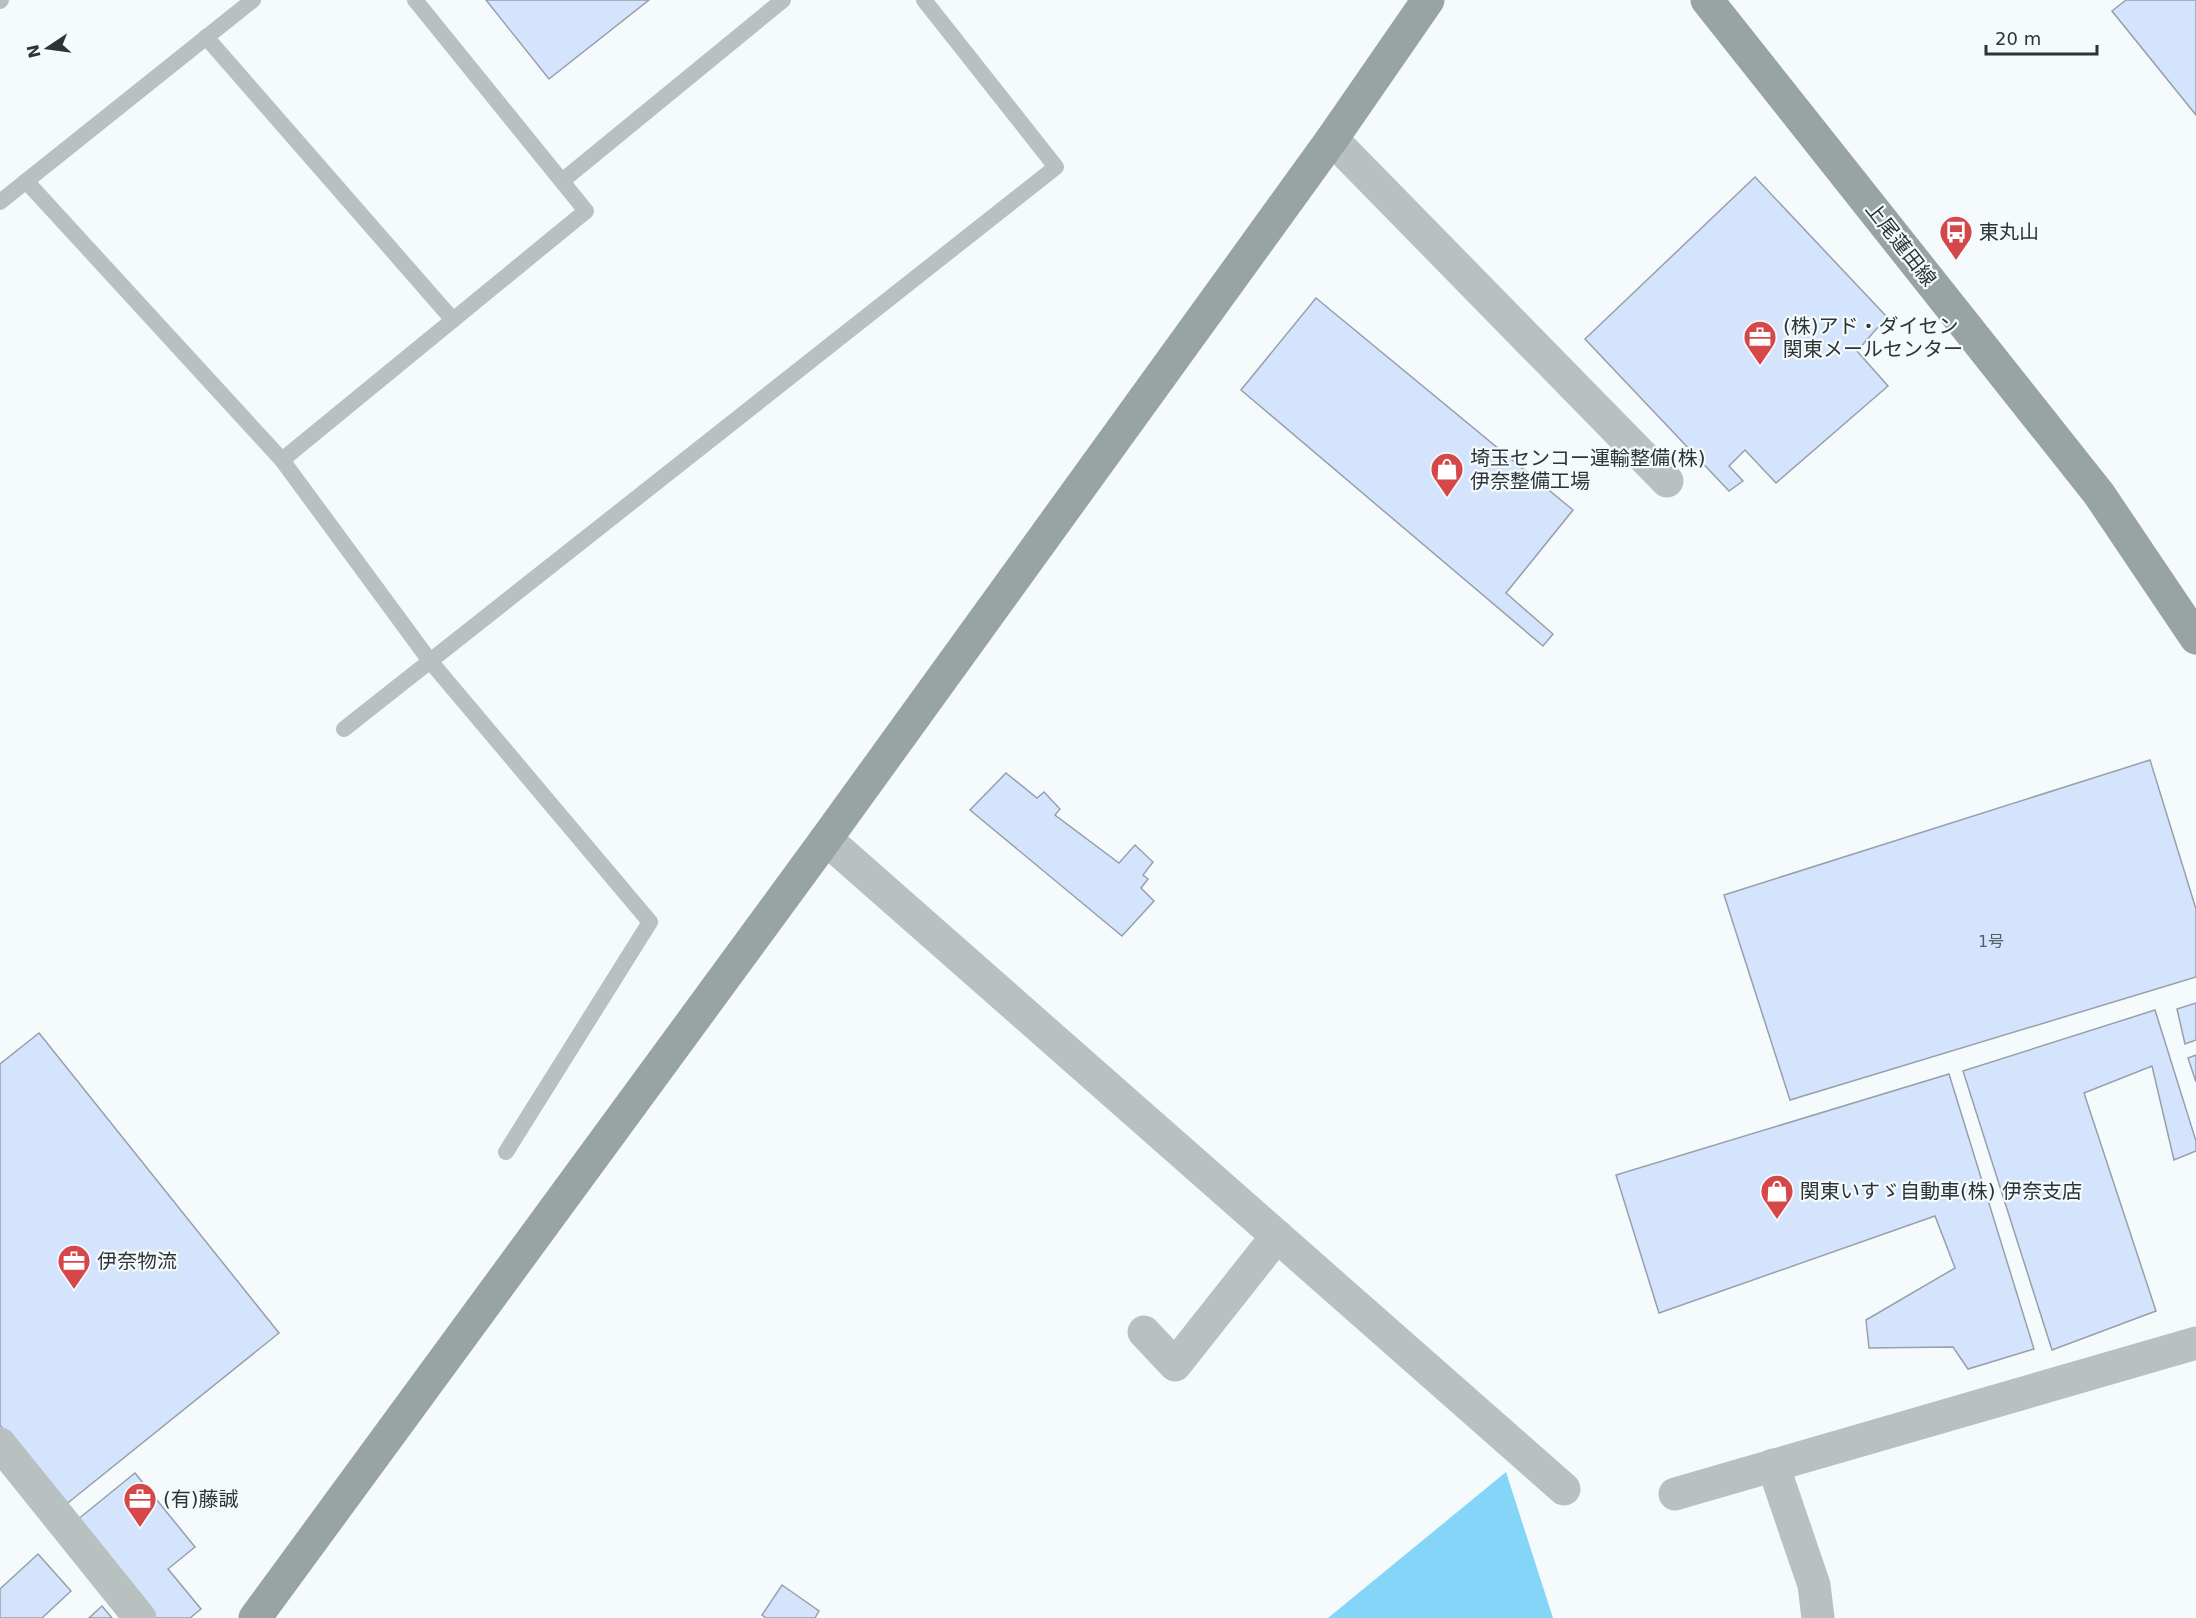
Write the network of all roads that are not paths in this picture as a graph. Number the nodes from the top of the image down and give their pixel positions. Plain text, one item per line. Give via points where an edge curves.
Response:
1 (253, 0) edge
2 (415, 0) edge
3 (783, 0) edge
4 (924, 0) edge
5 (1428, 0) edge
6 (1707, 0) edge
7 (206, 37) junction
8 (1332, 139) junction
9 (26, 181) junction
10 (562, 181) junction
11 (0, 202) edge
12 (453, 320) junction
13 (282, 460) junction
14 (1667, 481) dead end
15 (2194, 631) edge
16 (430, 660) junction
17 (344, 729) dead end
18 (826, 839) junction
19 (506, 1152) dead end
20 (1277, 1236) junction
21 (1144, 1332) dead end
22 (2196, 1343) edge
23 (0, 1444) edge
24 (1773, 1465) junction
25 (1564, 1489) dead end
26 (1676, 1494) dead end
27 (140, 1618) edge
28 (255, 1618) edge
29 (1818, 1618) edge

1 - 7 lane
2 - 10 lane
3 - 10 lane
4 - 16 lane via 1056,167
5 - 8 street
6 - 15 street, 上尾蓮田線 via 2099,494
7 - 9 lane
7 - 12 lane
8 - 14 street
8 - 18 street
9 - 11 lane
9 - 13 lane
10 - 12 lane via 586,211
12 - 13 lane
13 - 16 lane
16 - 17 lane
16 - 19 lane via 650,922
18 - 20 street
18 - 28 street
20 - 21 street via 1175,1365
20 - 25 street
22 - 24 street
23 - 27 street
24 - 26 street
24 - 29 street via 1814,1585

